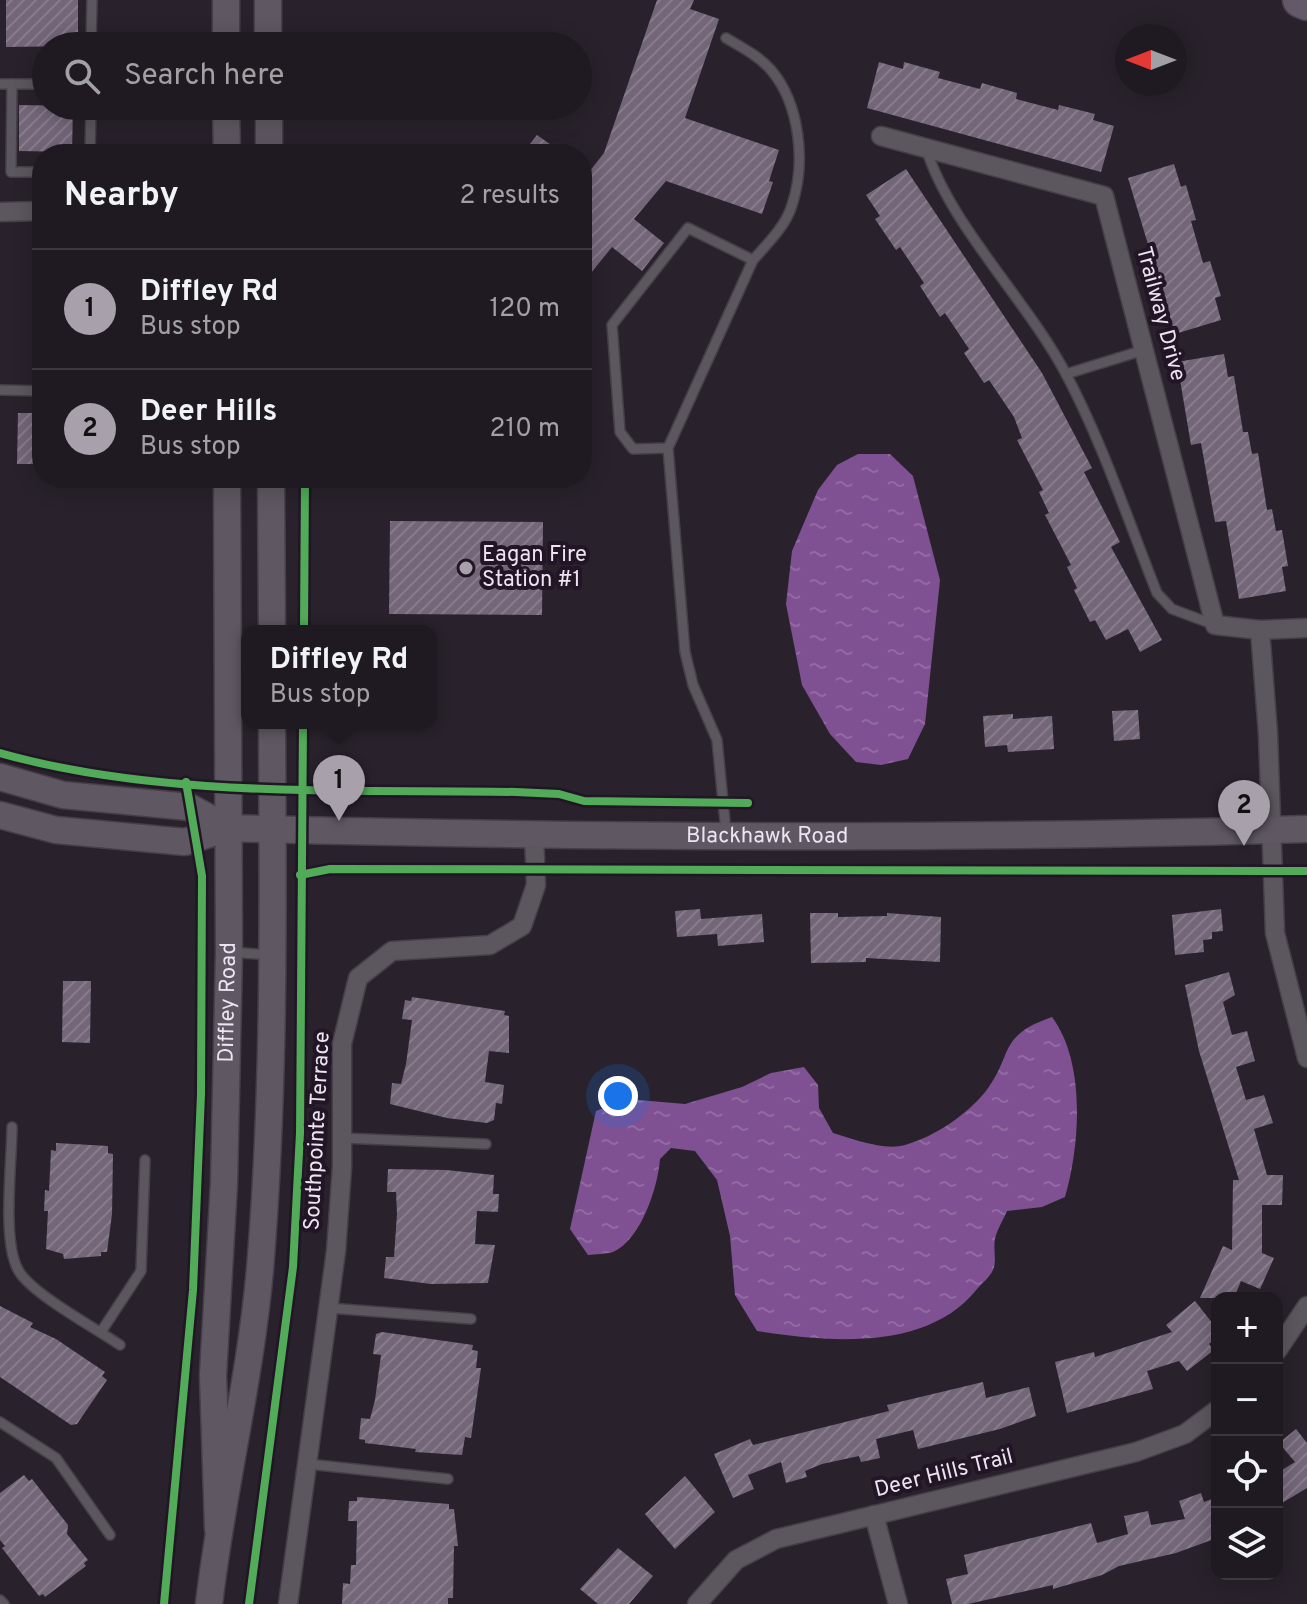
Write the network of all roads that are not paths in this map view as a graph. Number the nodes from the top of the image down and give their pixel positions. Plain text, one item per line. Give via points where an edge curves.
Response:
1 (92, 0) edge
2 (226, 0) edge
3 (268, 0) edge
4 (1300, 0) edge
5 (1307, 3) edge
6 (91, 32) edge
7 (226, 32) edge
8 (268, 32) edge
9 (726, 38) dead end
10 (0, 84) edge
11 (12, 84) junction
12 (32, 84) edge
13 (91, 120) edge
14 (226, 120) edge
15 (269, 120) edge
16 (881, 136) dead end
17 (90, 144) edge
18 (227, 144) edge
19 (269, 144) edge
20 (926, 148) junction
21 (32, 172) edge
22 (32, 211) edge
23 (0, 212) edge
24 (753, 260) junction
25 (1144, 350) junction
26 (1066, 374) junction
27 (0, 390) edge
28 (32, 391) edge
29 (668, 448) junction
30 (227, 488) edge
31 (271, 488) edge
32 (272, 625) edge
33 (1215, 625) junction
34 (1307, 628) edge
35 (1260, 630) junction
36 (272, 729) edge
37 (0, 777) edge
38 (0, 815) edge
39 (228, 828) junction
40 (273, 829) junction
41 (1307, 829) edge
42 (1270, 830) junction
43 (534, 835) junction
44 (726, 836) junction
45 (229, 952) junction
46 (273, 955) junction
47 (1304, 1035) edge
48 (1307, 1058) edge
49 (12, 1127) dead end
50 (342, 1138) junction
51 (486, 1144) dead end
52 (145, 1160) dead end
53 (5, 1249) edge
54 (1307, 1306) edge
55 (329, 1308) junction
56 (471, 1319) dead end
57 (101, 1332) junction
58 (1283, 1342) edge
59 (120, 1345) dead end
60 (1211, 1414) edge
61 (0, 1422) edge
62 (308, 1464) junction
63 (448, 1479) dead end
64 (874, 1515) junction
65 (218, 1528) junction
66 (110, 1535) dead end
67 (209, 1604) edge
68 (288, 1604) edge
69 (697, 1604) edge
70 (898, 1604) edge

1 - 6 lane
2 - 7 main road
3 - 8 main road
4 - 5 highway
9 - 24 lane via 770,69 789,98 796,127 799,168 792,207
10 - 11 lane
11 - 12 lane
11 - 21 lane via 11,172
13 - 17 lane
14 - 18 main road
15 - 19 main road
16 - 20 street, Trailway Drive
20 - 25 street, Trailway Drive via 1104,196
20 - 26 lane via 936,181
22 - 23 street
24 - 29 lane
24 - 29 lane via 688,228 612,325 620,432 633,449
25 - 26 lane
25 - 33 street, Trailway Drive
26 - 33 lane via 1157,593 1172,609
27 - 28 lane
29 - 44 lane via 685,652 717,740
30 - 39 main road, Diffley Road
31 - 32 main road
33 - 35 street
34 - 35 street
35 - 42 street
36 - 40 main road, Diffley Road
37 - 39 main road, Blackhawk Road via 63,795 189,807
38 - 39 main road, Blackhawk Road via 56,830 185,842
39 - 40 main road, Blackhawk Road
39 - 45 main road, Diffley Road
40 - 43 main road, Blackhawk Road
40 - 46 main road, Diffley Road
41 - 42 main road, Blackhawk Road
42 - 44 main road, Blackhawk Road
42 - 47 street via 1275,933
43 - 44 main road, Blackhawk Road
43 - 50 street, Southpointe Terrace via 536,885 522,926 490,945 392,951 358,978 342,1044
45 - 46 lane
45 - 65 main road, Diffley Road via 213,1375
46 - 65 main road, Diffley Road via 260,1270 248,1378
47 - 48 street
49 - 53 lane
50 - 51 lane
50 - 55 street, Southpointe Terrace
52 - 57 lane via 141,1271
53 - 57 lane via 36,1288
54 - 58 street
55 - 56 lane
55 - 62 street, Southpointe Terrace
57 - 59 lane
60 - 64 street, Deer Hills Trail via 1185,1434 1136,1452
61 - 66 lane via 56,1458
62 - 63 lane
62 - 68 street, Southpointe Terrace
64 - 69 street, Deer Hills Trail via 776,1539 736,1560
64 - 70 street
65 - 67 main road, Diffley Road

